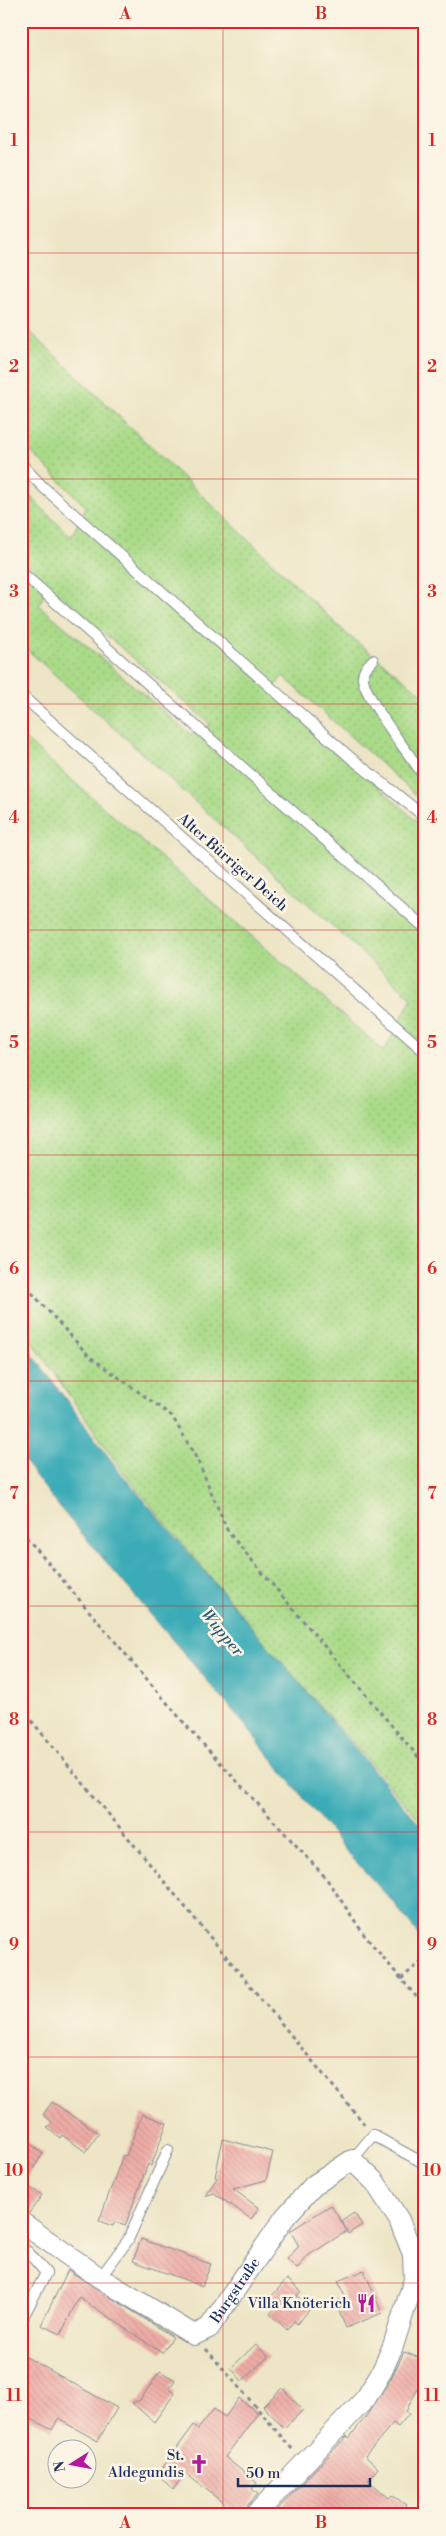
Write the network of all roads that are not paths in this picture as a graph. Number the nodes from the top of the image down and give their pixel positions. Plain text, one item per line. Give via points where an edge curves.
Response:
1 (21, 464) edge
2 (21, 572) edge
3 (373, 660) dead end
4 (21, 695) edge
5 (425, 777) edge
6 (425, 817) edge
7 (425, 928) edge
8 (425, 1052) edge
9 (168, 2150) dead end
10 (352, 2160) junction
11 (425, 2164) edge
12 (21, 2222) edge
13 (21, 2248) edge
14 (100, 2278) junction
15 (21, 2321) edge
16 (255, 2515) edge

1 - 6 lane via 344,752
2 - 7 lane
3 - 5 lane via 366,667 363,678 369,695
4 - 8 lane, Alter Bürriger Deich
9 - 14 lane via 128,2240
10 - 11 lane via 373,2135
10 - 14 street, Burgstraße via 314,2185 285,2217 209,2328 194,2335
10 - 16 street via 374,2182 399,2220 413,2254 414,2280 393,2346 366,2398
12 - 14 street, Burgstraße
13 - 15 lane via 46,2272

